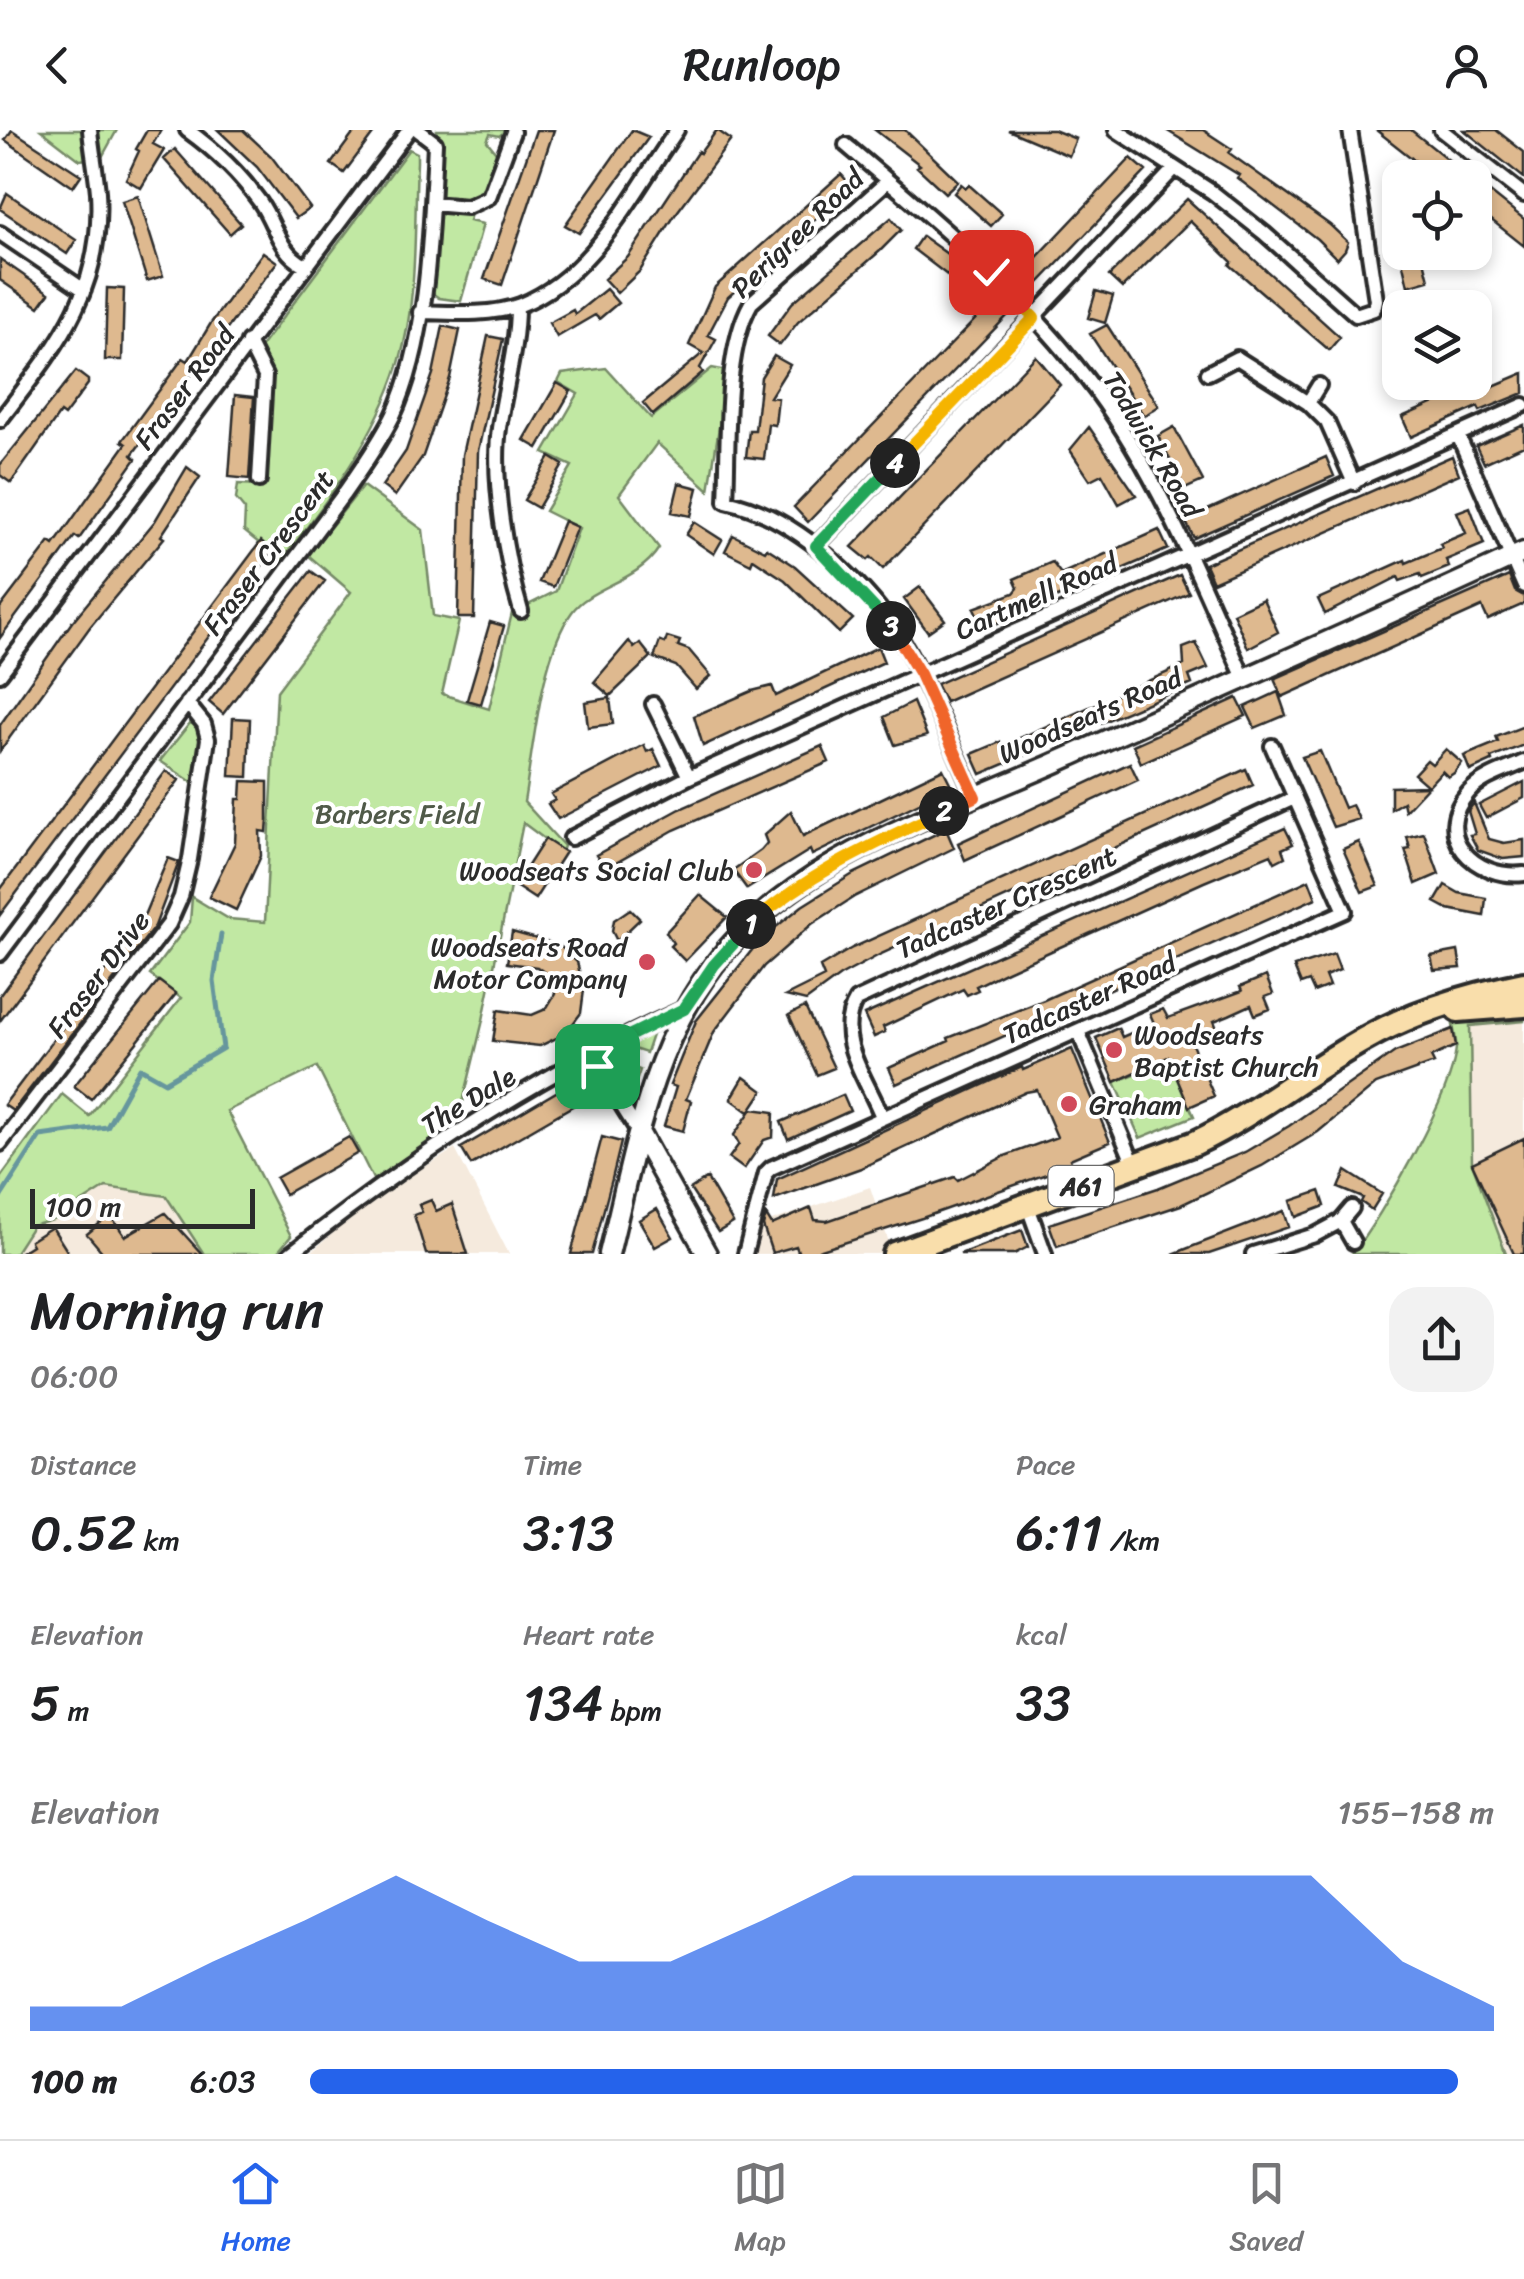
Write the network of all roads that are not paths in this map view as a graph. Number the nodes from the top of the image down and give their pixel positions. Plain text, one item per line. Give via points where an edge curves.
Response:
1 (90, 130) edge
2 (187, 130) edge
3 (409, 130) edge
4 (418, 130) edge
5 (677, 130) edge
6 (1116, 130) edge
7 (1350, 130) edge
8 (1441, 130) edge
9 (513, 132) edge
10 (846, 145) dead end
11 (1176, 168) junction
12 (888, 181) junction
13 (1524, 196) edge
14 (432, 204) junction
15 (0, 233) edge
16 (304, 265) junction
17 (84, 290) junction
18 (518, 306) junction
19 (420, 312) junction
20 (1034, 318) junction
21 (248, 342) junction
22 (1208, 373) dead end
23 (1318, 384) dead end
24 (1308, 403) junction
25 (1524, 406) edge
26 (2, 414) edge
27 (1458, 435) junction
28 (259, 480) dead end
29 (1354, 482) junction
30 (816, 546) junction
31 (1518, 555) edge
32 (1190, 556) junction
33 (1524, 586) edge
34 (521, 611) dead end
35 (0, 674) edge
36 (920, 674) junction
37 (1243, 676) junction
38 (187, 703) junction
39 (653, 704) dead end
40 (1272, 746) dead end
41 (1524, 762) edge
42 (689, 778) junction
43 (975, 797) junction
44 (1294, 798) junction
45 (571, 838) dead end
46 (1524, 874) edge
47 (0, 954) edge
48 (1524, 984) edge
49 (1524, 1005) edge
50 (684, 1009) junction
51 (1426, 1012) junction
52 (1078, 1031) junction
53 (590, 1055) junction
54 (882, 1117) junction
55 (640, 1134) junction
56 (0, 1144) edge
57 (1134, 1168) junction
58 (1026, 1204) junction
59 (1352, 1208) dead end
60 (1341, 1221) junction
61 (1353, 1242) dead end
62 (290, 1254) edge
63 (608, 1254) edge
64 (706, 1254) edge
65 (744, 1254) edge
66 (895, 1254) edge
67 (1045, 1254) edge
68 (1252, 1254) edge

1 - 17 street via 98,219
2 - 16 street via 237,173 287,254
3 - 16 street, Fraser Road
4 - 14 street, Fraser Crescent via 434,143
5 - 18 street via 586,260
6 - 11 street
7 - 11 street via 1376,300 1366,314 1343,308 1264,233
8 - 13 street
9 - 14 street via 486,200 466,207
10 - 12 street, Todwick Road
11 - 20 street
12 - 20 street, Todwick Road
12 - 30 street, Perigree Road via 743,317 726,501 754,508
14 - 19 street, Fraser Crescent
15 - 17 street
16 - 21 street, Fraser Road
17 - 26 street via 73,322
18 - 19 street
18 - 34 street via 498,463 507,590
19 - 38 street, Fraser Crescent via 406,382 371,454
20 - 30 street
20 - 32 street, Todwick Road via 1127,438
21 - 28 street via 265,376
21 - 35 street, Fraser Road
22 - 24 street via 1238,358
23 - 24 street
24 - 29 street via 1327,422
25 - 27 street, Cartmell Road
27 - 29 street, Cartmell Road
27 - 31 street
29 - 32 street, Cartmell Road
30 - 36 street via 886,619
31 - 33 street
31 - 37 street, Woodseats Road
32 - 36 street, Cartmell Road
32 - 37 street, Todwick Road
36 - 42 street, Cartmell Road
36 - 43 street
37 - 43 street, Woodseats Road
38 - 47 street, Fraser Crescent
38 - 56 street, Fraser Drive via 208,739 182,897 169,924
39 - 42 street
40 - 44 street, Tadcaster Road
41 - 46 street via 1476,784 1456,824 1472,862 1497,875
42 - 45 street, Cartmell Road
43 - 50 street, Woodseats Road via 838,860 788,892 726,950
44 - 52 street, Tadcaster Road via 1346,910
44 - 54 street, Tadcaster Crescent via 856,1000 846,1035
48 - 51 highway, A61
49 - 51 highway, A61
50 - 53 street, The Dale
50 - 55 street, Woodseats Road via 658,1064
51 - 57 highway, A61 via 1362,1040 1228,1127
52 - 54 street, Tadcaster Road
52 - 57 street
53 - 55 street
53 - 62 street, The Dale via 372,1189
54 - 65 street, Tadcaster Road via 771,1168
55 - 63 street, Woodseats Road
55 - 64 street
57 - 58 highway, A61
58 - 66 highway, A61
58 - 67 street
59 - 60 street
60 - 61 street
60 - 68 street

